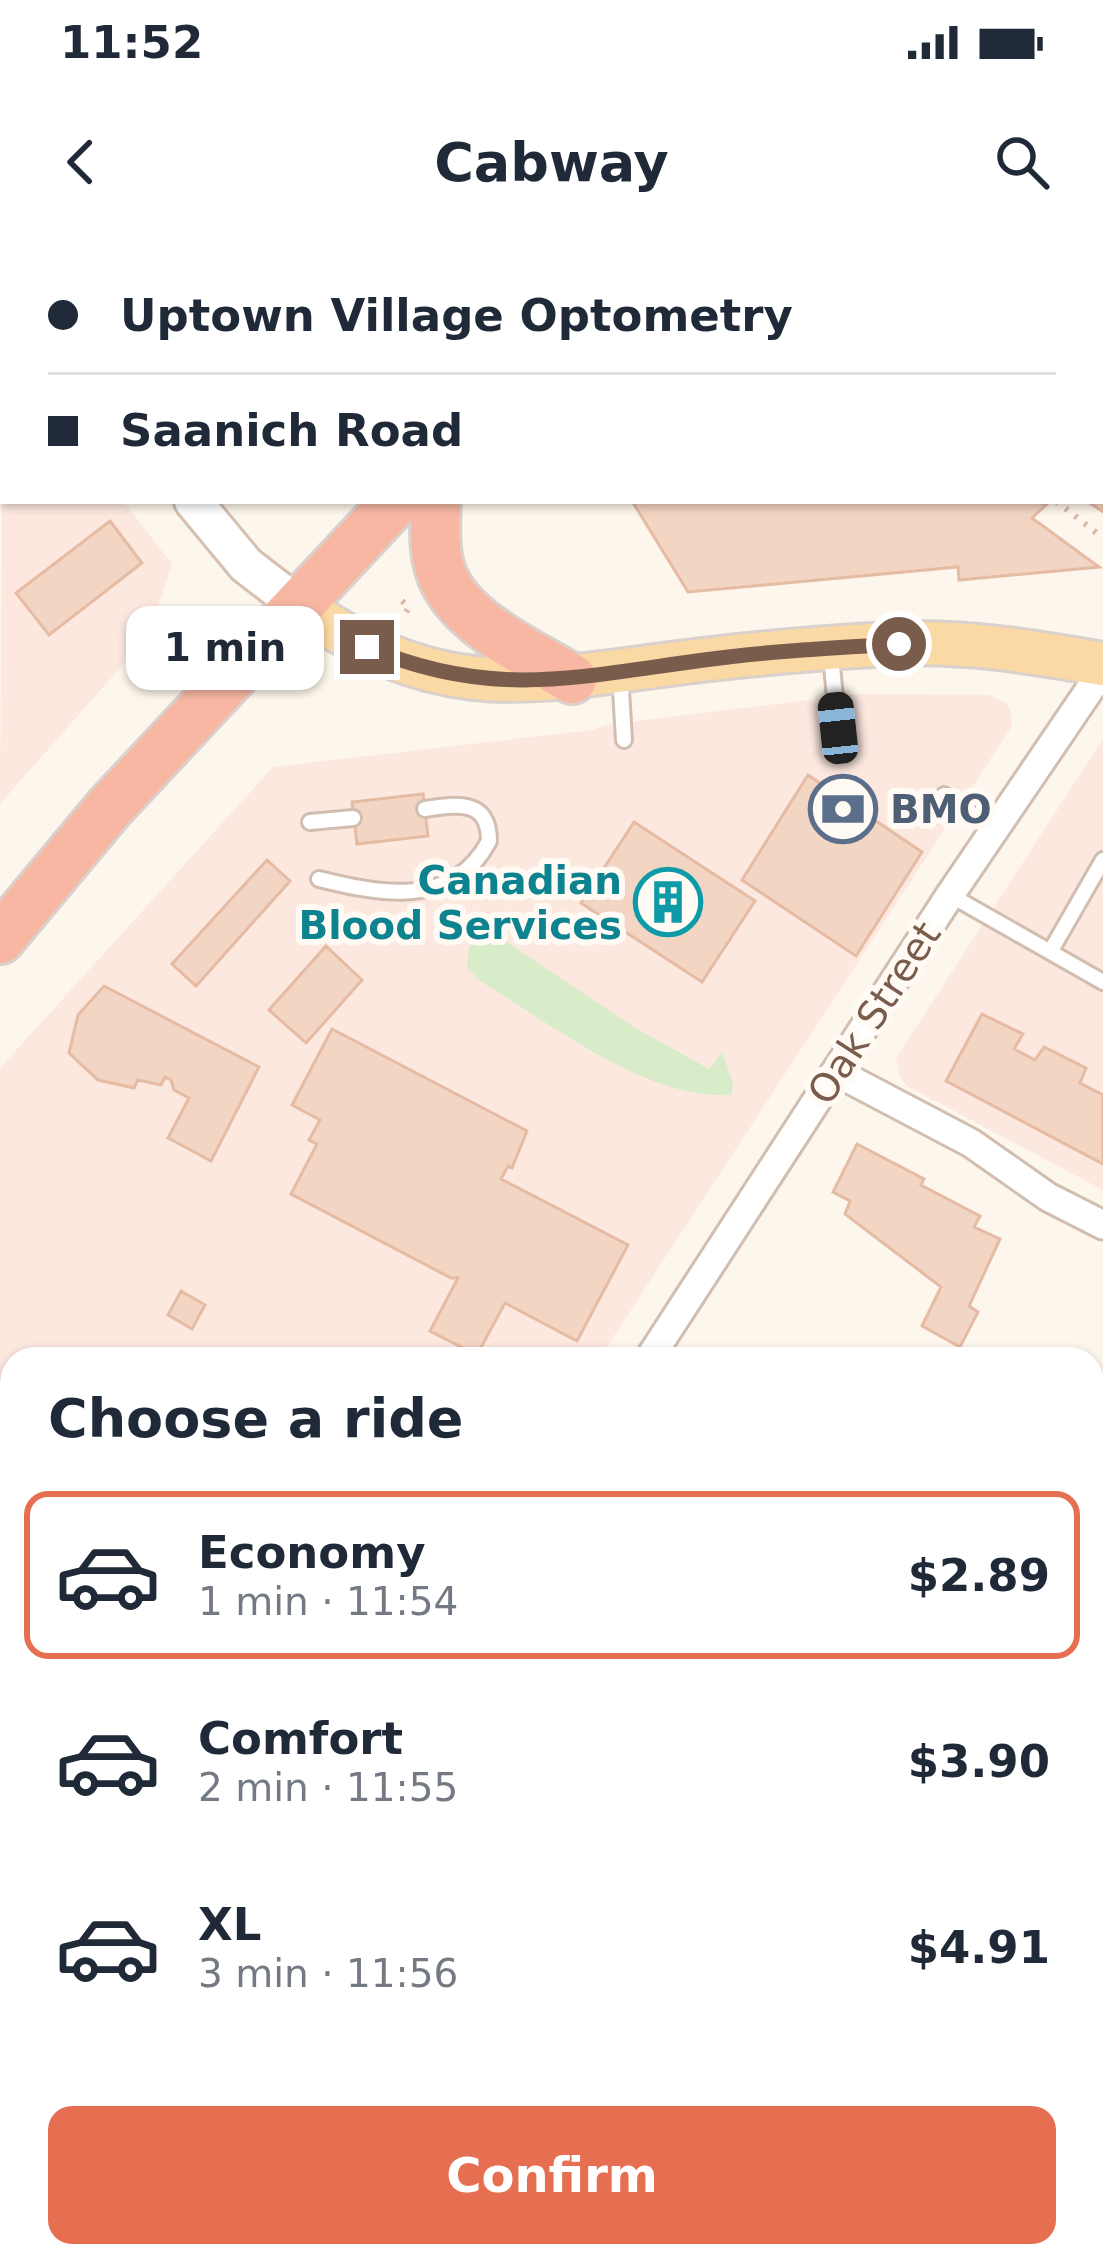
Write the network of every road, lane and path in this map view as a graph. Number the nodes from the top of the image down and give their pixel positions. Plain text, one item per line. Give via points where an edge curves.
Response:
1 (195, 504) edge
2 (393, 504) edge
3 (436, 504) edge
4 (1060, 504) edge
5 (1103, 538) edge
6 (402, 601) dead end
7 (298, 605) junction
8 (405, 614) dead end
9 (830, 649) junction
10 (1103, 667) edge
11 (620, 673) junction
12 (572, 679) junction
13 (838, 728) dead end
14 (624, 740) dead end
15 (944, 795) dead end
16 (425, 809) dead end
17 (353, 818) dead end
18 (310, 822) dead end
19 (996, 830) junction
20 (1103, 860) edge
21 (319, 879) dead end
22 (950, 895) junction
23 (0, 939) edge
24 (1050, 952) junction
25 (1103, 982) edge
26 (836, 1072) junction
27 (1103, 1225) edge
28 (657, 1347) edge

1 - 7 main road via 246,565
2 - 7 highway
3 - 12 highway via 436,556 455,597
4 - 5 path
6 - 8 path
7 - 12 main road via 367,647 430,670 517,682
7 - 23 highway
9 - 10 main road via 962,645
9 - 11 main road
9 - 13 lane
10 - 19 street, Oak Street
11 - 12 main road
11 - 14 lane
15 - 19 lane
16 - 21 lane via 462,803 487,821 489,841 460,874 427,889 380,894
17 - 18 lane
19 - 22 street, Oak Street
20 - 24 lane
22 - 24 lane
22 - 26 street, Oak Street
24 - 25 lane
26 - 27 street
26 - 28 street, Oak Street

